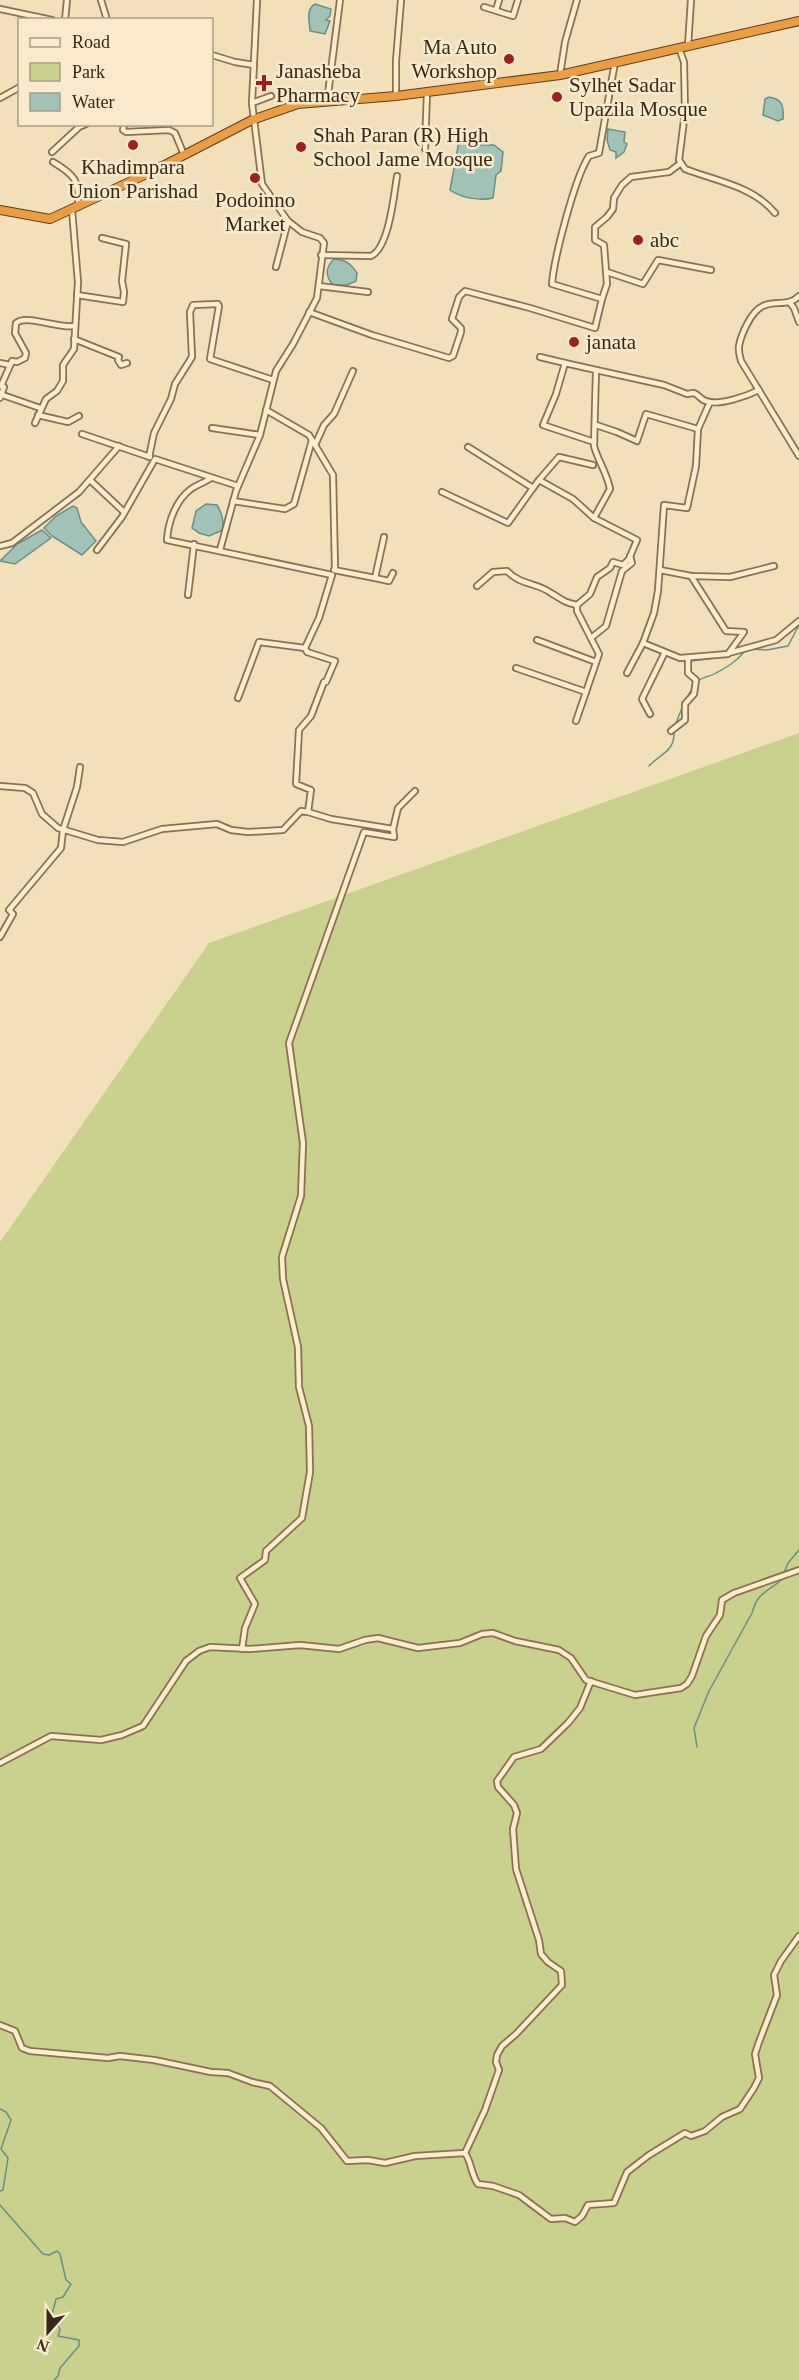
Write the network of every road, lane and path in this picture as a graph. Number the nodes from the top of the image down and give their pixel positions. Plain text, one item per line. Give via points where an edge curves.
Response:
1 (67, 0) edge
2 (101, 0) edge
3 (257, 0) edge
4 (340, 0) edge
5 (401, 0) edge
6 (499, 0) edge
7 (518, 0) edge
8 (577, 0) edge
9 (691, 0) edge
10 (484, 6) dead end
11 (0, 9) edge
12 (496, 10) junction
13 (43, 18) edge
14 (65, 18) edge
15 (106, 18) edge
16 (799, 21) edge
17 (688, 46) junction
18 (679, 48) junction
19 (213, 55) edge
20 (615, 62) junction
21 (254, 64) junction
22 (560, 75) junction
23 (18, 88) edge
24 (427, 92) junction
25 (271, 96) dead end
26 (396, 96) junction
27 (0, 98) edge
28 (327, 102) junction
29 (252, 103) junction
30 (252, 120) junction
31 (81, 126) edge
32 (124, 126) edge
33 (425, 149) dead end
34 (52, 152) dead end
35 (184, 155) junction
36 (53, 162) dead end
37 (681, 163) junction
38 (397, 176) dead end
39 (75, 209) junction
40 (0, 210) edge
41 (775, 213) dead end
42 (288, 221) junction
43 (102, 238) dead end
44 (321, 255) junction
45 (276, 267) dead end
46 (711, 270) dead end
47 (606, 272) junction
48 (319, 286) junction
49 (368, 291) dead end
50 (77, 295) junction
51 (799, 296) edge
52 (602, 299) junction
53 (789, 302) junction
54 (309, 312) junction
55 (799, 322) edge
56 (74, 326) junction
57 (74, 339) junction
58 (540, 357) dead end
59 (0, 363) edge
60 (128, 363) dead end
61 (565, 363) junction
62 (10, 365) junction
63 (596, 370) junction
64 (353, 371) dead end
65 (273, 380) junction
66 (759, 390) junction
67 (0, 396) edge
68 (710, 402) junction
69 (40, 408) junction
70 (266, 410) junction
71 (38, 415) junction
72 (79, 416) dead end
73 (35, 423) dead end
74 (596, 425) junction
75 (212, 428) dead end
76 (698, 429) junction
77 (82, 434) dead end
78 (260, 435) junction
79 (314, 442) junction
80 (594, 442) junction
81 (118, 446) junction
82 (468, 447) dead end
83 (799, 456) edge
84 (149, 457) junction
85 (155, 459) junction
86 (593, 465) dead end
87 (212, 478) junction
88 (90, 480) junction
89 (539, 480) junction
90 (238, 486) junction
91 (533, 488) junction
92 (442, 492) dead end
93 (233, 501) junction
94 (124, 512) junction
95 (594, 518) junction
96 (384, 537) dead end
97 (194, 544) junction
98 (0, 546) edge
99 (220, 549) junction
100 (97, 550) dead end
101 (630, 556) junction
102 (774, 566) dead end
103 (660, 570) junction
104 (334, 572) junction
105 (393, 573) dead end
106 (691, 576) junction
107 (375, 578) junction
108 (477, 586) dead end
109 (188, 595) dead end
110 (577, 605) junction
111 (799, 621) edge
112 (591, 638) junction
113 (537, 640) dead end
114 (643, 643) junction
115 (305, 648) junction
116 (664, 652) junction
117 (728, 654) junction
118 (688, 658) junction
119 (596, 662) junction
120 (516, 668) dead end
121 (627, 673) dead end
122 (586, 692) junction
123 (238, 698) dead end
124 (650, 714) dead end
125 (576, 721) dead end
126 (671, 731) dead end
127 (80, 767) dead end
128 (0, 786) edge
129 (415, 791) dead end
130 (308, 812) junction
131 (393, 829) junction
132 (63, 830) junction
133 (0, 937) edge
134 (799, 1570) edge
135 (242, 1649) junction
136 (591, 1681) junction
137 (0, 1763) edge
138 (799, 1936) edge
139 (0, 2025) edge
140 (465, 2154) junction

1 - 14 street
2 - 15 street
3 - 21 street
4 - 28 street
5 - 26 street
6 - 12 street
7 - 12 street via 513,16
8 - 22 street
9 - 17 street
10 - 12 street
11 - 13 street
16 - 17 highway
17 - 18 highway
18 - 20 highway
18 - 37 street via 684,62 686,112 679,152
19 - 21 street
20 - 22 highway
20 - 52 street via 599,153 589,156 584,167 566,220 552,284
21 - 29 street
22 - 24 highway
23 - 27 street
24 - 26 highway
24 - 33 street
25 - 29 street
26 - 28 highway
28 - 30 highway via 298,104
29 - 30 street
30 - 35 highway
30 - 42 street via 263,188
31 - 34 street
32 - 35 street via 126,132 169,130 178,136
35 - 39 highway
36 - 39 street via 75,178
37 - 41 street via 685,169 746,192
37 - 47 street via 669,172 631,177 622,185 608,218 596,227 595,240 604,245
38 - 44 street via 390,220 378,252 371,256
39 - 40 highway via 50,219
39 - 50 street
42 - 44 street via 322,240
42 - 45 street
43 - 50 street via 126,244 123,302
44 - 48 street
46 - 47 street via 658,260 643,284
47 - 52 street
48 - 49 street
48 - 54 street
50 - 56 street
51 - 53 street
52 - 54 street via 596,328 592,329 465,291 452,319 461,328 452,358
53 - 55 street
53 - 66 street via 762,306 739,344 741,361
54 - 65 street
56 - 57 street
56 - 62 street via 20,320 14,330 25,358
57 - 60 street via 119,357 121,364
57 - 69 street via 74,349 63,365 63,381
58 - 61 street
59 - 62 street
61 - 63 street
61 - 80 street via 543,425
62 - 67 street
63 - 68 street via 694,393
63 - 74 street
64 - 79 street via 334,414
65 - 70 street
65 - 84 street via 210,359 219,306 194,305 190,312 192,357 175,384 154,433
66 - 68 street via 738,399
66 - 83 street
67 - 69 street
68 - 76 street
69 - 71 street
70 - 78 street
70 - 79 street via 309,435
71 - 72 street via 68,422
71 - 73 street
74 - 76 street via 637,441 646,414
74 - 80 street
75 - 78 street
76 - 103 street via 696,466 687,508 664,506
77 - 81 street
78 - 90 street
79 - 93 street via 294,504 285,509
79 - 104 street via 333,475
80 - 95 street via 610,489
81 - 84 street
81 - 88 street
82 - 91 street
84 - 85 street
85 - 87 street
85 - 94 street
86 - 89 street via 559,457
87 - 90 street
87 - 97 street via 188,491 169,524 167,540
88 - 94 street
88 - 98 street via 26,533
89 - 91 street
89 - 95 street via 573,499
90 - 93 street
91 - 92 street via 508,523
93 - 99 street
94 - 100 street
95 - 101 street via 637,540
96 - 107 street
97 - 99 street
97 - 109 street
99 - 104 street
101 - 110 street via 623,565 613,562
101 - 112 street via 632,563 622,571 606,626
102 - 106 street via 730,577
103 - 106 street
103 - 114 street via 654,613
104 - 107 street
104 - 115 street
105 - 107 street via 389,581
106 - 117 street via 726,631 744,632
108 - 110 street via 493,572 507,571 560,601
110 - 112 street
111 - 117 street via 776,640
112 - 119 street via 599,654
113 - 119 street
114 - 116 street
114 - 121 street
115 - 123 street via 259,642
115 - 130 street via 335,661 311,716 299,730 296,784 311,790
116 - 118 street
116 - 124 street via 642,699
117 - 118 street
118 - 126 street via 688,673 696,680 694,694 685,704 685,720
119 - 122 street
120 - 122 street
122 - 125 street
127 - 132 street
128 - 132 street via 25,788 33,793 42,814
129 - 131 street via 398,808
130 - 131 street
130 - 132 street via 301,811 283,830 248,832 217,824 199,825 162,830 123,842
131 - 135 street via 394,837 364,832 289,1043 303,1143 301,1196 282,1257 283,1279 298,1347 299,1387 309,1426 310,1472 302,1518 266,1551 265,1560 240,1578 255,1604
132 - 133 street via 59,852 9,910 13,914
134 - 136 street via 722,1600 720,1615 706,1636 692,1676 681,1688 635,1695
135 - 136 street via 300,1645 339,1649 378,1638 418,1648 460,1643 493,1633 559,1650 572,1658 582,1676
135 - 137 street via 210,1647 193,1654 143,1726 135,1730 101,1740 51,1736
136 - 140 street via 580,1708 568,1724 541,1749 514,1757 497,1781 518,1813 513,1836 516,1869 541,1954 561,1971 563,1980 502,2046 496,2062 499,2070
138 - 140 street via 774,1975 777,1995 756,2054 759,2078 740,2109 722,2117 705,2132 691,2136 685,2133 648,2155 627,2172 614,2203 588,2205 575,2222 551,2219 519,2195 478,2184
139 - 140 street via 15,2031 22,2048 30,2051 154,2060 228,2073 270,2086 321,2128 347,2161 385,2163 415,2156

